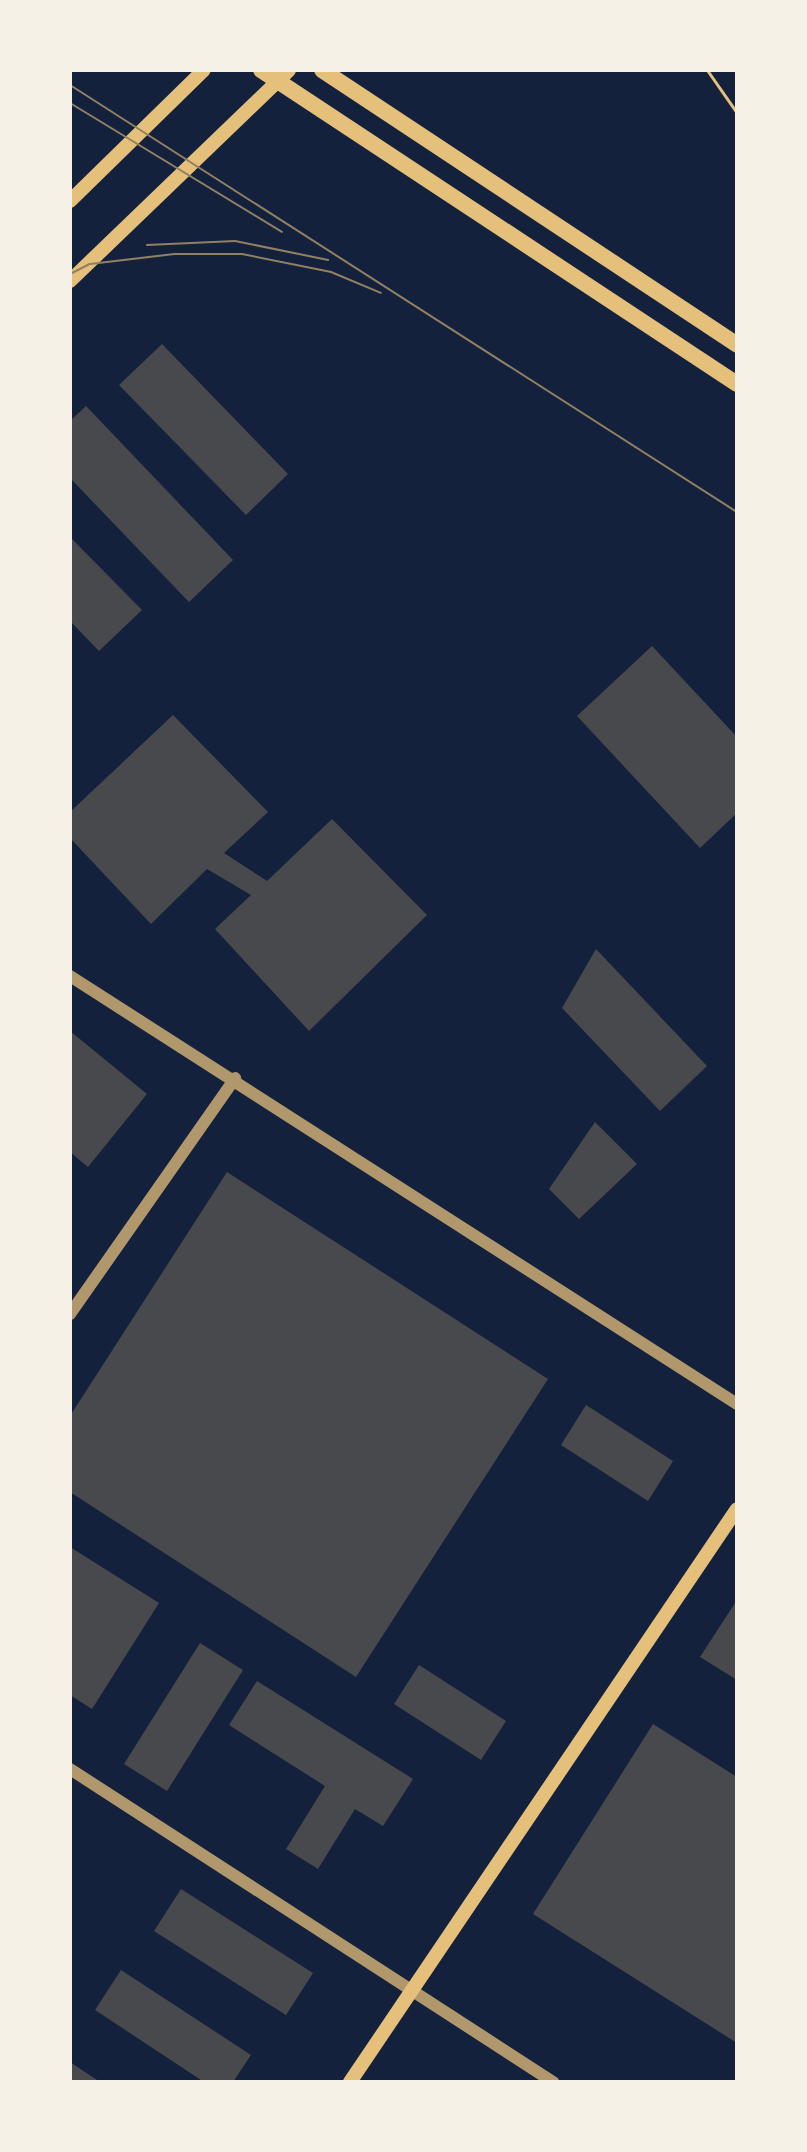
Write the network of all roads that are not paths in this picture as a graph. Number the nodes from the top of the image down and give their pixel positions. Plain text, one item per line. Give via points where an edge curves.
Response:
1 (204, 70) edge
2 (261, 70) edge
3 (289, 70) edge
4 (322, 70) edge
5 (70, 201) edge
6 (70, 281) edge
7 (737, 345) edge
8 (737, 384) edge
9 (70, 976) edge
10 (235, 1078) junction
11 (70, 1314) edge
12 (737, 1404) edge
13 (737, 1509) edge
14 (70, 1769) edge
15 (411, 1991) junction
16 (350, 2082) edge
17 (553, 2082) edge

1 - 5 main road
2 - 8 highway
3 - 6 main road
4 - 7 highway
9 - 10 street
10 - 11 street
10 - 12 street
13 - 15 main road
14 - 15 street
15 - 16 main road
15 - 17 street

